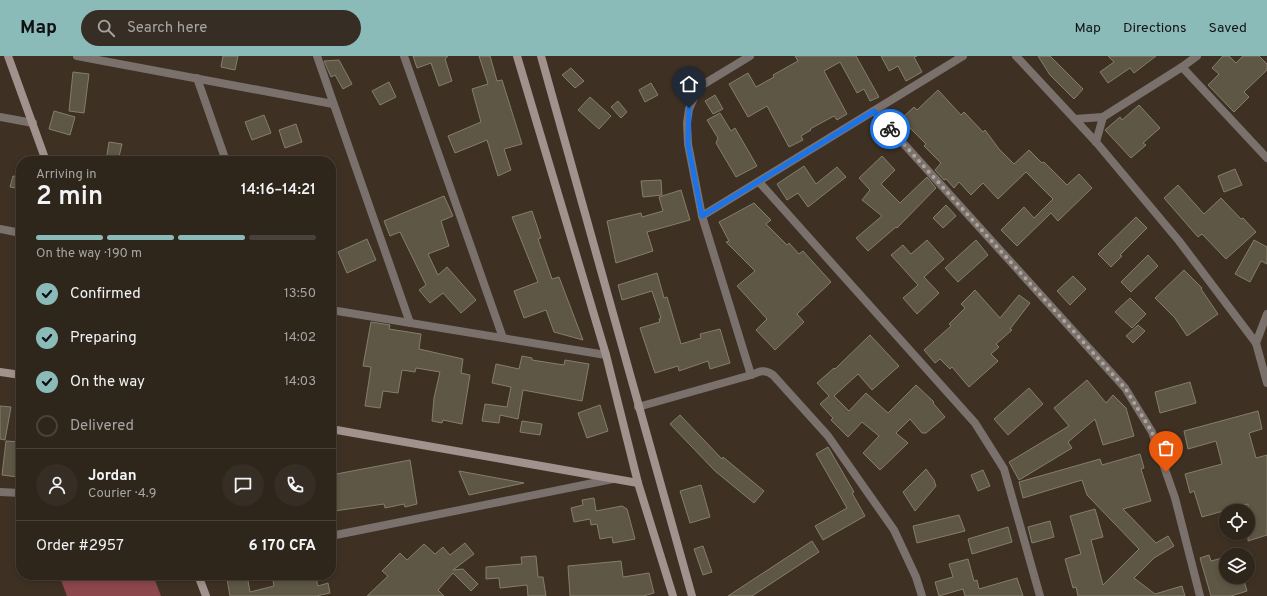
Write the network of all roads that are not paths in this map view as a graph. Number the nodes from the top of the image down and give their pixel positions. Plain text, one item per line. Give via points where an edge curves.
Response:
1 (8, 56) edge
2 (77, 56) edge
3 (127, 56) edge
4 (317, 56) edge
5 (404, 56) edge
6 (517, 56) edge
7 (541, 56) edge
8 (750, 56) edge
9 (962, 56) edge
10 (1016, 56) edge
11 (1197, 56) edge
12 (130, 66) junction
13 (1182, 67) junction
14 (197, 78) junction
15 (333, 104) junction
16 (874, 111) junction
17 (0, 117) edge
18 (1102, 117) junction
19 (1075, 119) junction
20 (33, 123) junction
21 (1096, 142) junction
22 (44, 156) edge
23 (224, 156) edge
24 (1267, 158) edge
25 (759, 182) junction
26 (702, 216) junction
27 (0, 229) edge
28 (16, 232) edge
29 (336, 311) edge
30 (1267, 314) edge
31 (410, 323) junction
32 (503, 338) junction
33 (1256, 343) junction
34 (606, 355) junction
35 (0, 372) edge
36 (16, 374) edge
37 (751, 375) junction
38 (1267, 383) edge
39 (638, 407) junction
40 (336, 430) edge
41 (614, 479) junction
42 (638, 483) junction
43 (0, 492) edge
44 (16, 493) edge
45 (336, 535) edge
46 (200, 580) edge
47 (206, 596) edge
48 (673, 596) edge
49 (692, 596) edge
50 (922, 596) edge
51 (1040, 596) edge
52 (1200, 596) edge

1 - 20 street
2 - 12 street
3 - 12 street
4 - 15 street
5 - 32 street
6 - 34 street
7 - 39 street
8 - 26 street via 700,86 689,108 688,144
9 - 16 street
10 - 19 street
11 - 13 street
12 - 14 street
13 - 18 street
13 - 24 street
14 - 15 street
14 - 23 street
15 - 31 street
16 - 25 street
16 - 52 street via 1125,388 1152,432 1175,498
17 - 20 street
18 - 19 street
18 - 21 street
19 - 21 street
20 - 22 street
21 - 33 street via 1179,241
25 - 26 street
25 - 51 street via 975,422 1004,469
26 - 37 street
27 - 28 street
29 - 31 street
30 - 33 street
31 - 32 street
32 - 34 street
33 - 38 street
34 - 42 street
35 - 36 street
37 - 39 street
37 - 50 street via 762,370 772,374 828,436 894,530
39 - 49 street
40 - 41 street
41 - 42 street
41 - 45 street
42 - 48 street
43 - 44 street
46 - 47 street

